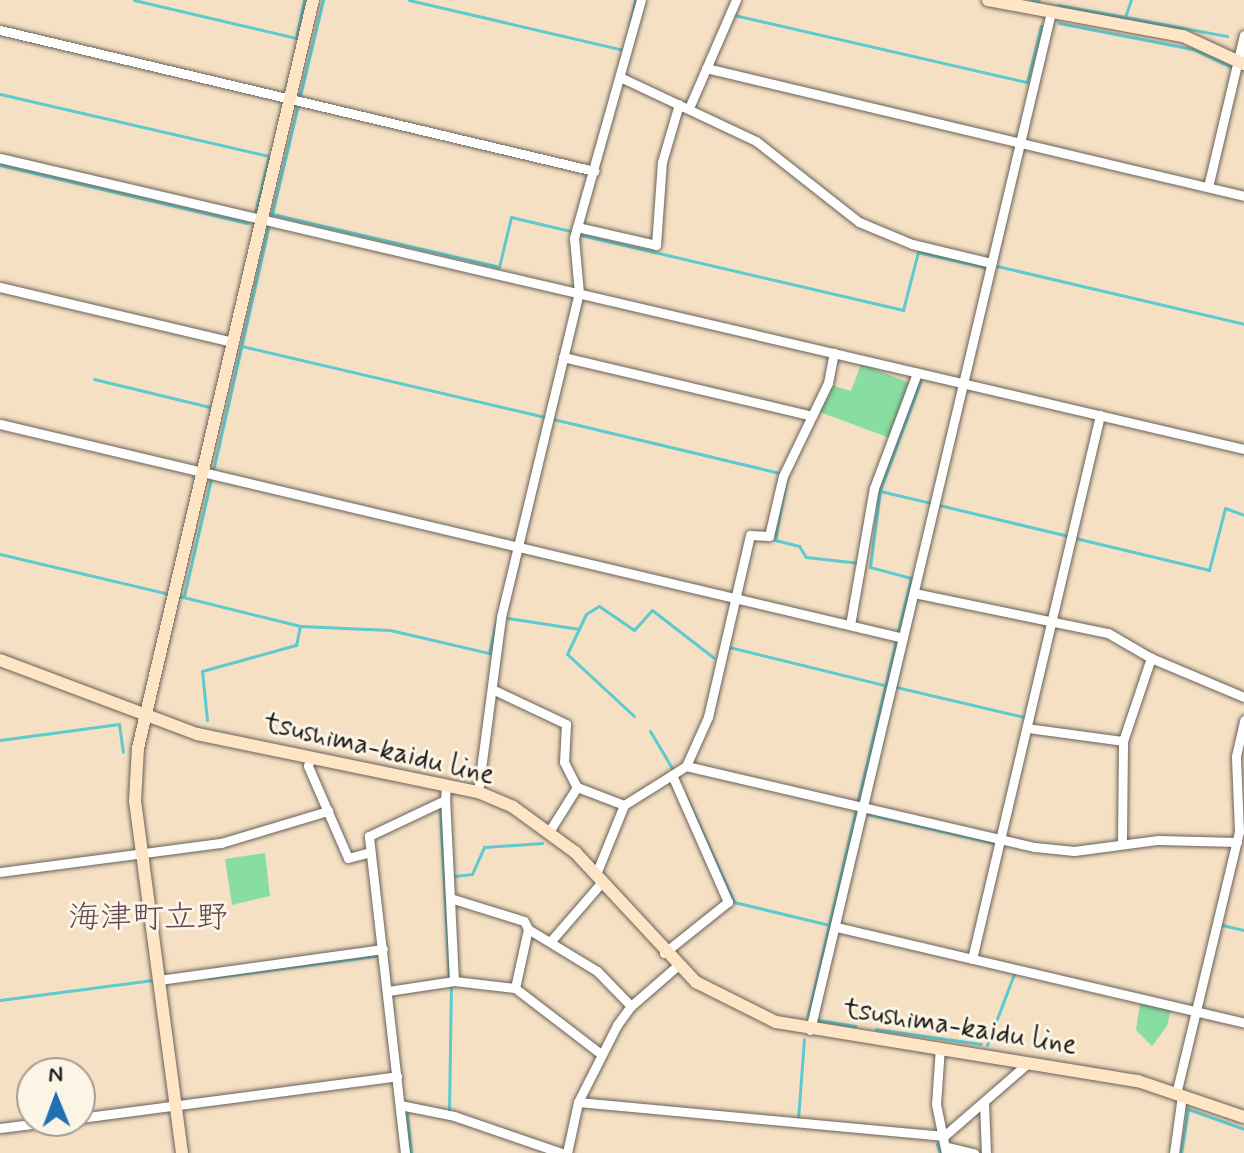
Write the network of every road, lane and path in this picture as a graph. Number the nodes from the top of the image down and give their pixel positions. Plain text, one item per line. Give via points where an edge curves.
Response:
1 (313, 0) edge
2 (641, 0) edge
3 (736, 0) edge
4 (988, 0) edge
5 (1048, 7) edge
6 (0, 30) edge
7 (1244, 35) edge
8 (1241, 61) edge
9 (706, 68) junction
10 (622, 78) junction
11 (290, 98) junction
12 (679, 104) junction
13 (689, 108) junction
14 (1021, 142) junction
15 (0, 158) edge
16 (594, 171) junction
17 (1208, 187) junction
18 (1244, 196) edge
19 (261, 219) junction
20 (577, 227) junction
21 (992, 263) junction
22 (0, 287) edge
23 (579, 293) junction
24 (232, 342) junction
25 (834, 353) junction
26 (563, 357) junction
27 (917, 373) junction
28 (964, 384) junction
29 (1100, 415) junction
30 (812, 416) junction
31 (0, 424) edge
32 (1244, 449) edge
33 (201, 472) junction
34 (518, 547) junction
35 (914, 593) junction
36 (734, 598) junction
37 (1051, 624) junction
38 (850, 625) junction
39 (903, 638) junction
40 (1151, 658) junction
41 (0, 660) edge
42 (492, 689) junction
43 (1244, 697) edge
44 (143, 716) junction
45 (1244, 720) edge
46 (1027, 728) junction
47 (1123, 741) junction
48 (310, 758) junction
49 (686, 766) junction
50 (672, 775) junction
51 (446, 785) junction
52 (577, 787) junction
53 (478, 792) junction
54 (445, 800) junction
55 (624, 805) junction
56 (864, 805) junction
57 (328, 811) junction
58 (550, 830) junction
59 (1240, 836) edge
60 (1000, 838) junction
61 (1122, 841) junction
62 (370, 852) junction
63 (142, 853) junction
64 (0, 872) edge
65 (599, 878) junction
66 (450, 898) junction
67 (836, 927) junction
68 (528, 929) junction
69 (550, 942) junction
70 (383, 949) junction
71 (664, 953) junction
72 (972, 959) junction
73 (677, 966) junction
74 (159, 980) junction
75 (454, 981) junction
76 (515, 988) junction
77 (388, 991) junction
78 (631, 1006) junction
79 (1196, 1012) junction
80 (1244, 1023) edge
81 (810, 1030) junction
82 (940, 1047) junction
83 (601, 1054) junction
84 (1029, 1062) junction
85 (397, 1076) junction
86 (1179, 1095) junction
87 (578, 1102) junction
88 (984, 1102) junction
89 (400, 1105) junction
90 (176, 1106) junction
91 (96, 1116) edge
92 (1244, 1117) edge
93 (944, 1136) junction
94 (947, 1150) edge
95 (182, 1153) edge
96 (405, 1153) edge
97 (565, 1153) edge
98 (974, 1153) edge
99 (986, 1153) edge
100 (1174, 1153) edge

1 - 11 street
2 - 10 street
3 - 9 street
4 - 5 street
5 - 8 street via 1183,36
5 - 14 street
6 - 11 street
7 - 8 street
8 - 17 street
9 - 13 street
9 - 14 street
10 - 12 street
10 - 16 street
11 - 16 street
11 - 19 street
12 - 13 street
12 - 20 street via 662,162 656,245
13 - 21 street via 756,141 859,222 912,244
14 - 17 street
14 - 21 street
15 - 19 street
16 - 20 street
17 - 18 street
19 - 23 street
19 - 24 street
20 - 23 street
21 - 28 street
22 - 24 street
23 - 25 street
23 - 26 street
24 - 33 street
25 - 27 street
25 - 30 street
26 - 30 street
26 - 34 street
27 - 28 street
27 - 38 street via 874,488
28 - 29 street
28 - 35 street
29 - 32 street
29 - 37 street
30 - 36 street via 783,476 769,536 750,535
31 - 33 street
33 - 34 street
33 - 44 street
34 - 36 street
34 - 42 street
35 - 37 street
35 - 39 street
36 - 38 street
36 - 49 street via 708,717
37 - 40 street via 1108,633
37 - 46 street
38 - 39 street
39 - 56 street
40 - 43 street
40 - 47 street
41 - 44 street, tsushima-kaidu line
42 - 52 street via 566,724 564,762
42 - 53 street
44 - 48 street, tsushima-kaidu line
44 - 63 street via 135,778
45 - 59 street via 1235,781
46 - 47 street
46 - 60 street
47 - 61 street
48 - 51 street, tsushima-kaidu line
48 - 57 street
49 - 50 street
49 - 56 street
50 - 55 street
50 - 71 street via 728,902
51 - 53 street, tsushima-kaidu line
51 - 54 street
52 - 55 street
52 - 58 street
53 - 58 street, tsushima-kaidu line
54 - 62 street via 373,832
54 - 66 street
55 - 65 street
56 - 60 street
56 - 67 street
57 - 62 street via 348,858
57 - 63 street via 221,843
58 - 65 street, tsushima-kaidu line
59 - 61 street
59 - 79 street
60 - 61 street via 1074,851
60 - 72 street
62 - 70 street
63 - 64 street
63 - 74 street
65 - 69 street
65 - 71 street, tsushima-kaidu line
66 - 68 street via 524,921
66 - 75 street
67 - 72 street
67 - 81 street
68 - 69 street
68 - 76 street
69 - 78 street via 597,971
70 - 74 street
70 - 77 street
71 - 73 street, tsushima-kaidu line
72 - 79 street
73 - 78 street
73 - 81 street, tsushima-kaidu line via 724,1001
74 - 90 street
75 - 76 street
75 - 77 street
76 - 83 street
77 - 85 street
78 - 83 street
79 - 80 street
79 - 86 street
81 - 82 street, tsushima-kaidu line
82 - 84 street, tsushima-kaidu line
82 - 93 street via 936,1104
83 - 87 street
84 - 86 street, tsushima-kaidu line via 1138,1081
84 - 88 street
85 - 89 street
85 - 90 street
86 - 92 street, tsushima-kaidu line
86 - 100 street
87 - 93 street via 779,1125
87 - 97 street
88 - 93 street
88 - 99 street
89 - 96 street
89 - 97 street via 454,1116
90 - 91 street
90 - 95 street
93 - 94 street
94 - 98 street

